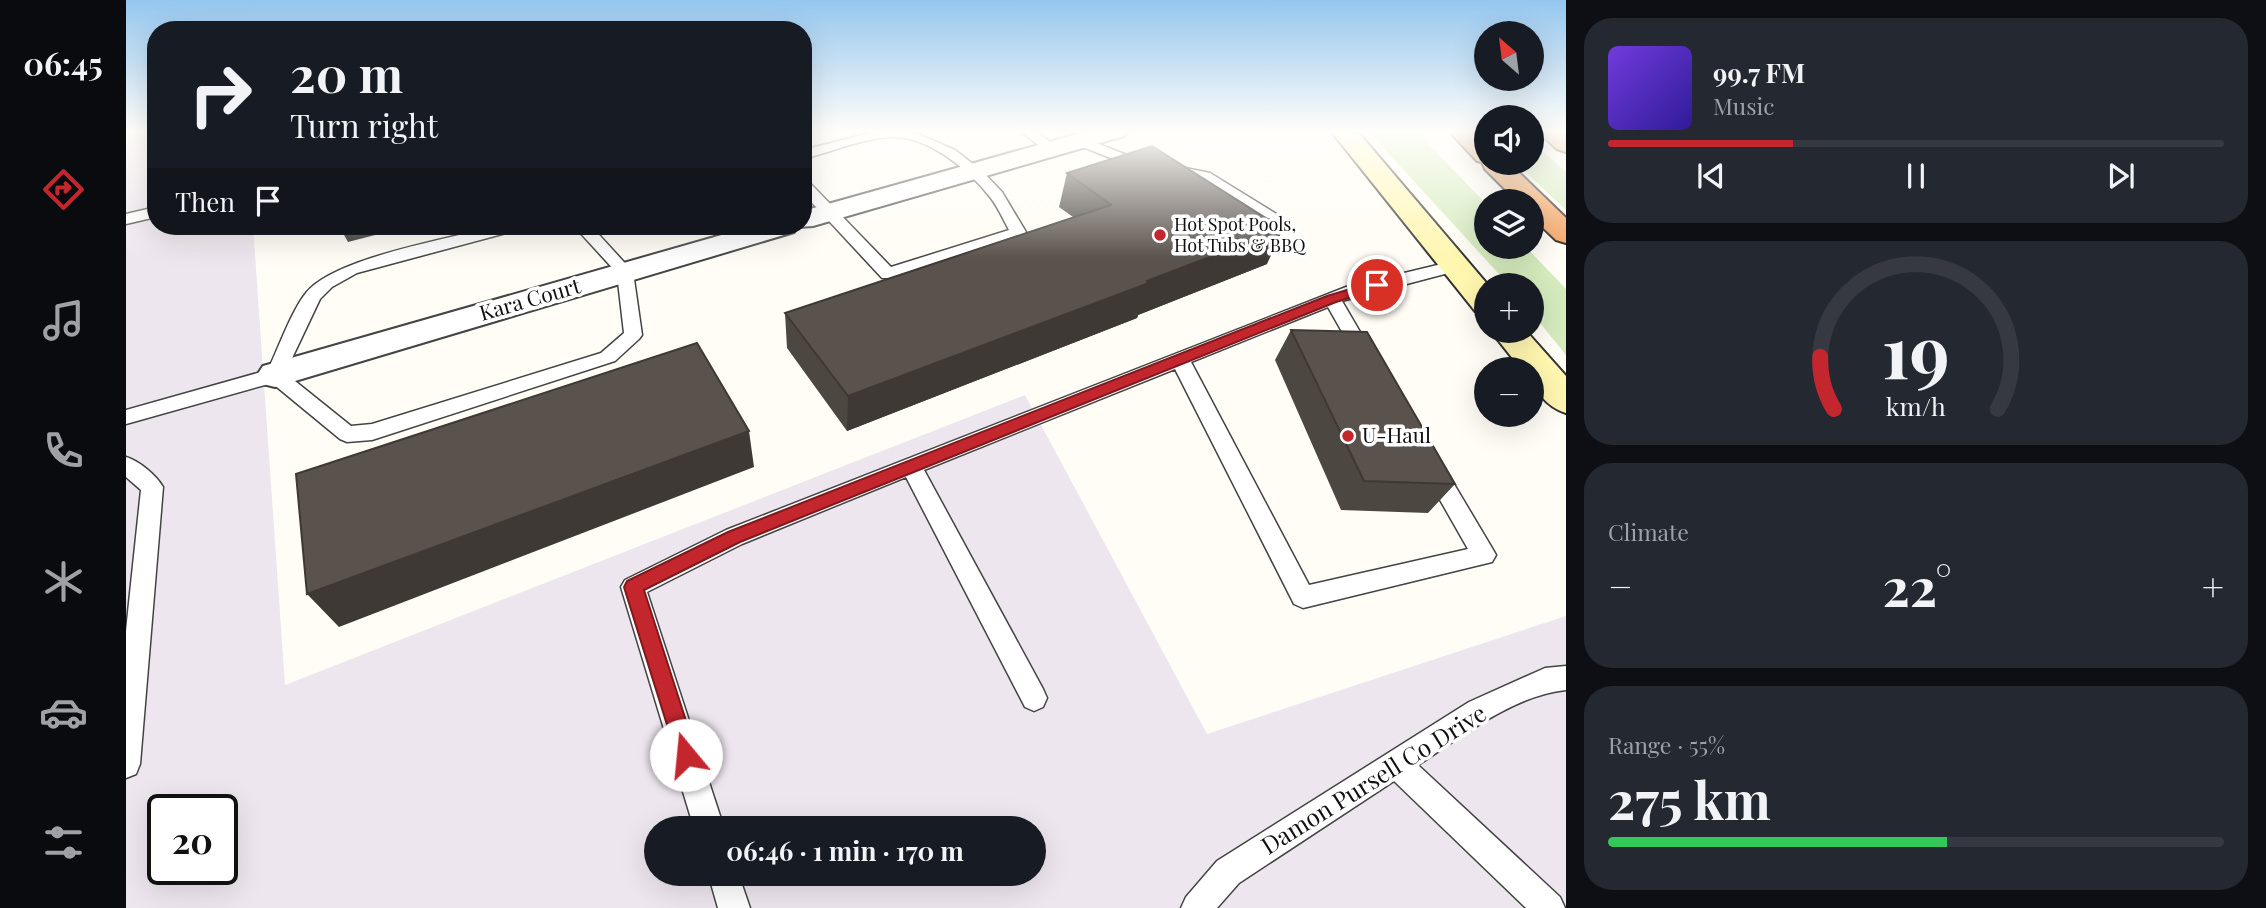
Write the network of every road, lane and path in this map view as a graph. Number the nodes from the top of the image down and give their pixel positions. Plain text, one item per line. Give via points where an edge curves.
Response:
1 (962, 173) edge
2 (977, 173) edge
3 (1192, 173) edge
4 (1379, 173) edge
5 (1506, 175) edge
6 (812, 193) edge
7 (830, 212) junction
8 (147, 214) edge
9 (1270, 215) dead end
10 (812, 217) edge
11 (126, 219) edge
12 (1566, 234) edge
13 (481, 235) edge
14 (590, 235) edge
15 (753, 235) edge
16 (1454, 266) junction
17 (625, 272) junction
18 (1474, 290) edge
19 (1332, 299) junction
20 (1518, 343) edge
21 (1181, 359) junction
22 (1373, 369) edge
23 (275, 374) junction
24 (1566, 400) edge
25 (126, 417) edge
26 (1422, 450) edge
27 (126, 465) edge
28 (911, 466) junction
29 (1566, 678) edge
30 (1034, 698) dead end
31 (128, 729) edge
32 (126, 764) edge
33 (1396, 764) junction
34 (705, 816) edge
35 (727, 886) edge
36 (734, 908) edge
37 (1197, 908) edge
38 (1549, 908) edge

1 - 7 street
2 - 7 lane via 998,196 1018,232 888,274
3 - 9 lane via 1205,176
4 - 16 main road
5 - 12 highway
6 - 7 lane
7 - 10 street
8 - 11 lane
13 - 23 lane via 351,269 326,282 312,296
14 - 17 lane
15 - 17 street, Kara Court
16 - 18 main road
16 - 19 lane
17 - 23 street, Kara Court
17 - 23 lane via 633,335 608,357 372,432 347,434
19 - 21 lane
19 - 22 lane
20 - 24 main road
21 - 26 lane via 1304,597 1484,555
21 - 28 lane
23 - 25 lane
27 - 31 lane via 152,487
28 - 30 lane
28 - 34 lane via 734,537 634,587
29 - 33 lane, Damon Pursell Co Drive via 1545,680 1478,711
31 - 32 lane
33 - 37 lane, Damon Pursell Co Drive via 1228,872
33 - 38 lane
35 - 36 lane

